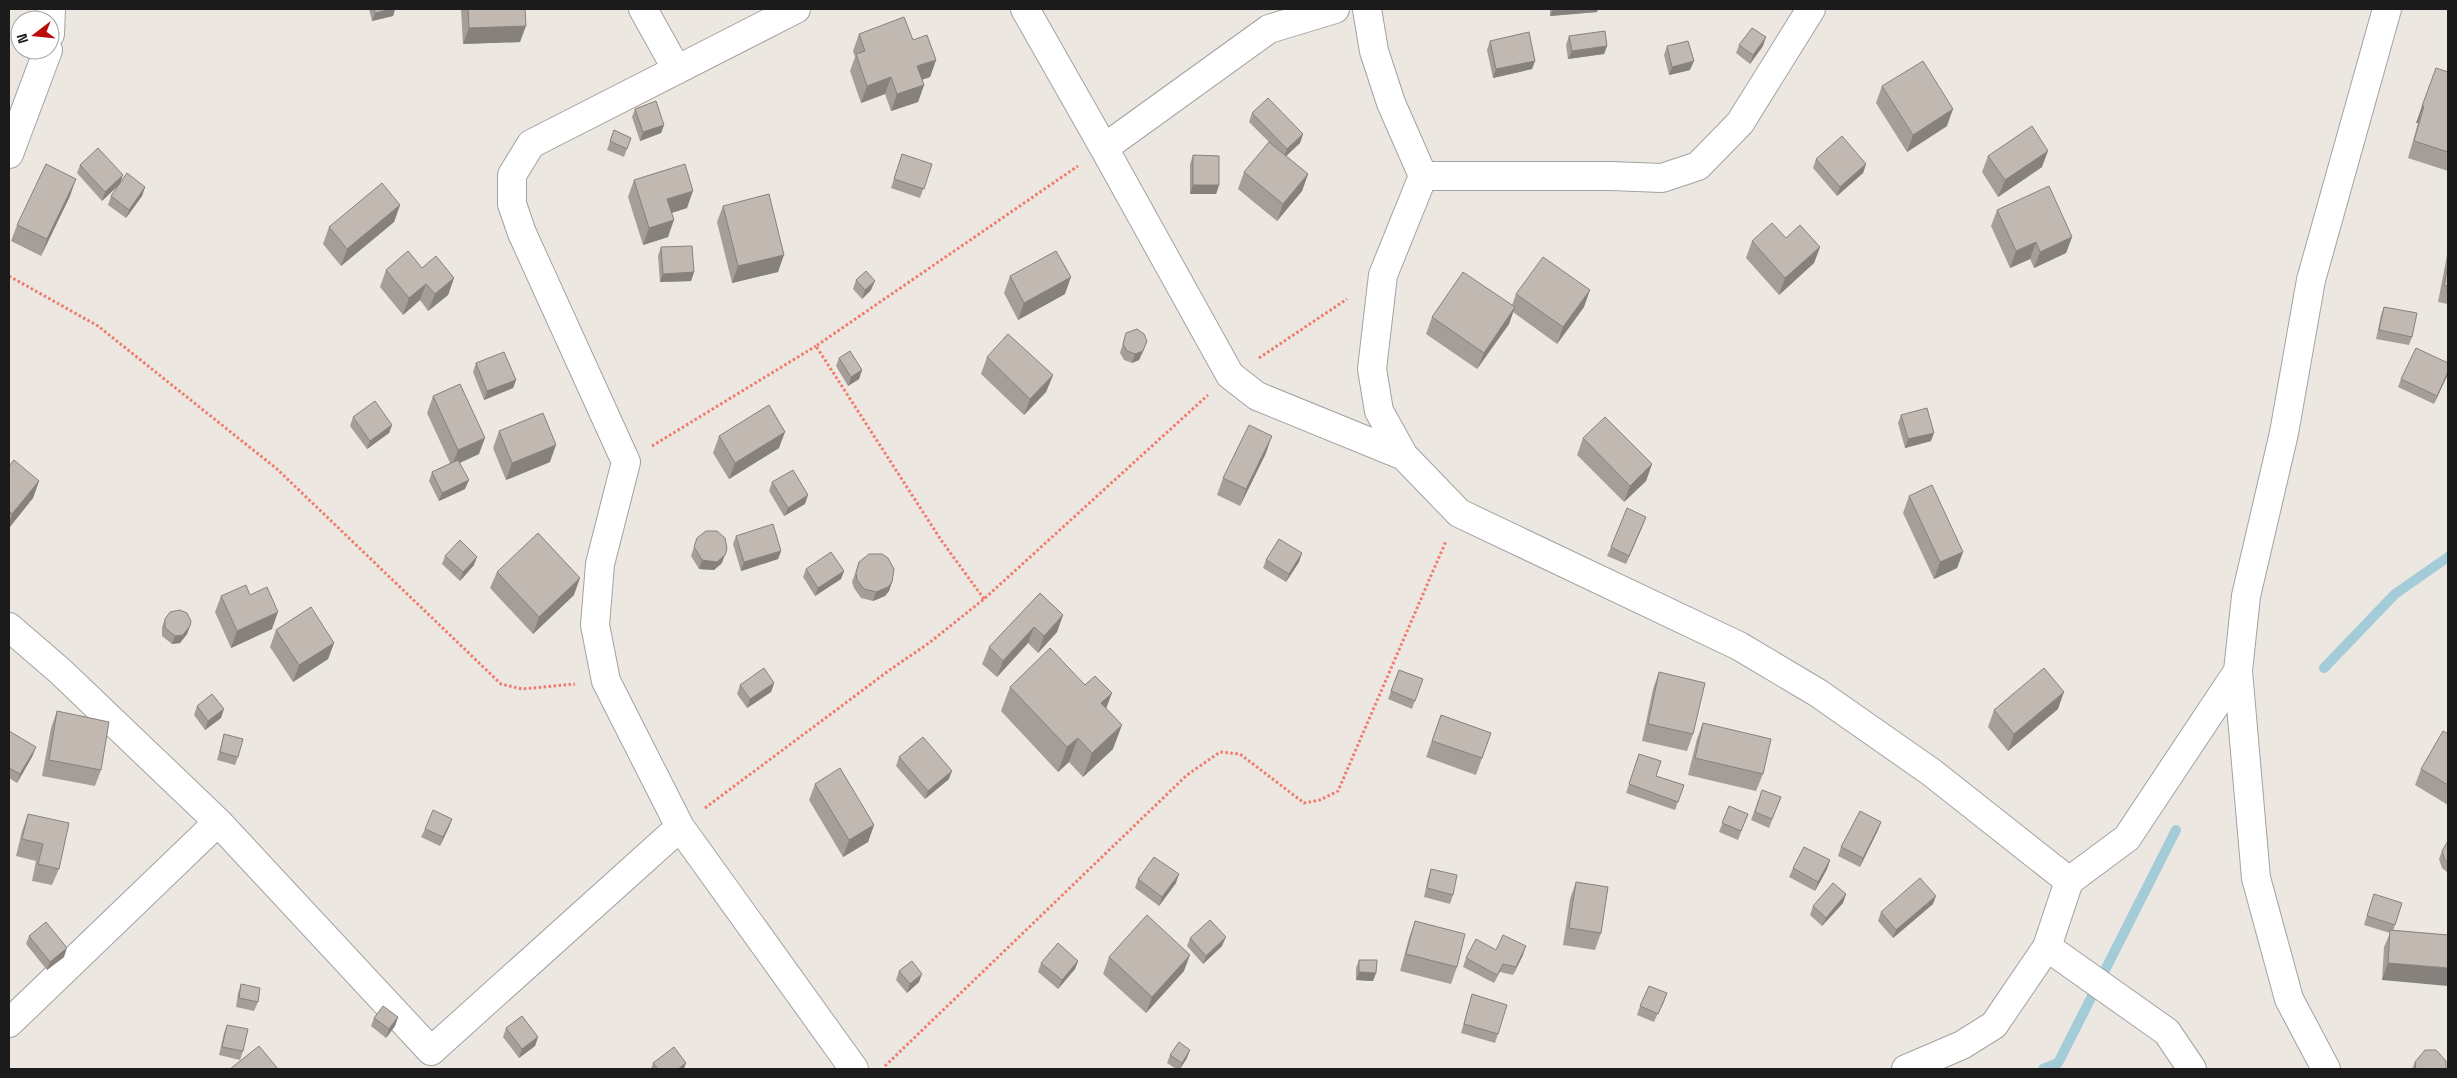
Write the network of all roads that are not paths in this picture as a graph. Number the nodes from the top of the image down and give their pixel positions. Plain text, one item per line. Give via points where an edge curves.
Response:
1 (642, 9) edge
2 (796, 9) edge
3 (1025, 9) edge
4 (1335, 9) edge
5 (1367, 9) edge
6 (1811, 9) edge
7 (2387, 9) edge
8 (44, 60) edge
9 (677, 70) junction
10 (1104, 148) junction
11 (9, 154) edge
12 (1423, 176) junction
13 (1404, 456) junction
14 (9, 627) edge
15 (2238, 671) junction
16 (218, 822) junction
17 (680, 827) junction
18 (2069, 881) junction
19 (2047, 947) junction
20 (9, 1023) edge
21 (438, 1060) edge
22 (854, 1069) edge
23 (1906, 1069) edge
24 (2192, 1069) edge
25 (2326, 1069) edge

1 - 9 street
2 - 9 street
3 - 10 street
4 - 10 street via 1269,29
5 - 12 street via 1374,51 1391,102
6 - 12 street via 1740,123 1698,166 1662,178
7 - 15 street via 2311,280 2284,433 2246,596
8 - 11 street
9 - 17 street via 531,144 512,175 512,204 522,233 626,462 600,564 595,625 606,680
10 - 13 street via 1230,374 1257,396
12 - 13 street via 1383,275 1372,368 1379,411
13 - 18 street via 1459,513 1739,646 1818,693 1931,772
14 - 16 street via 60,671
15 - 18 street via 2127,838
15 - 25 street via 2256,878 2288,999
16 - 20 street
16 - 21 street
17 - 21 street
17 - 22 street
18 - 19 street
19 - 23 street via 1994,1025 1962,1045
19 - 24 street via 2167,1032

